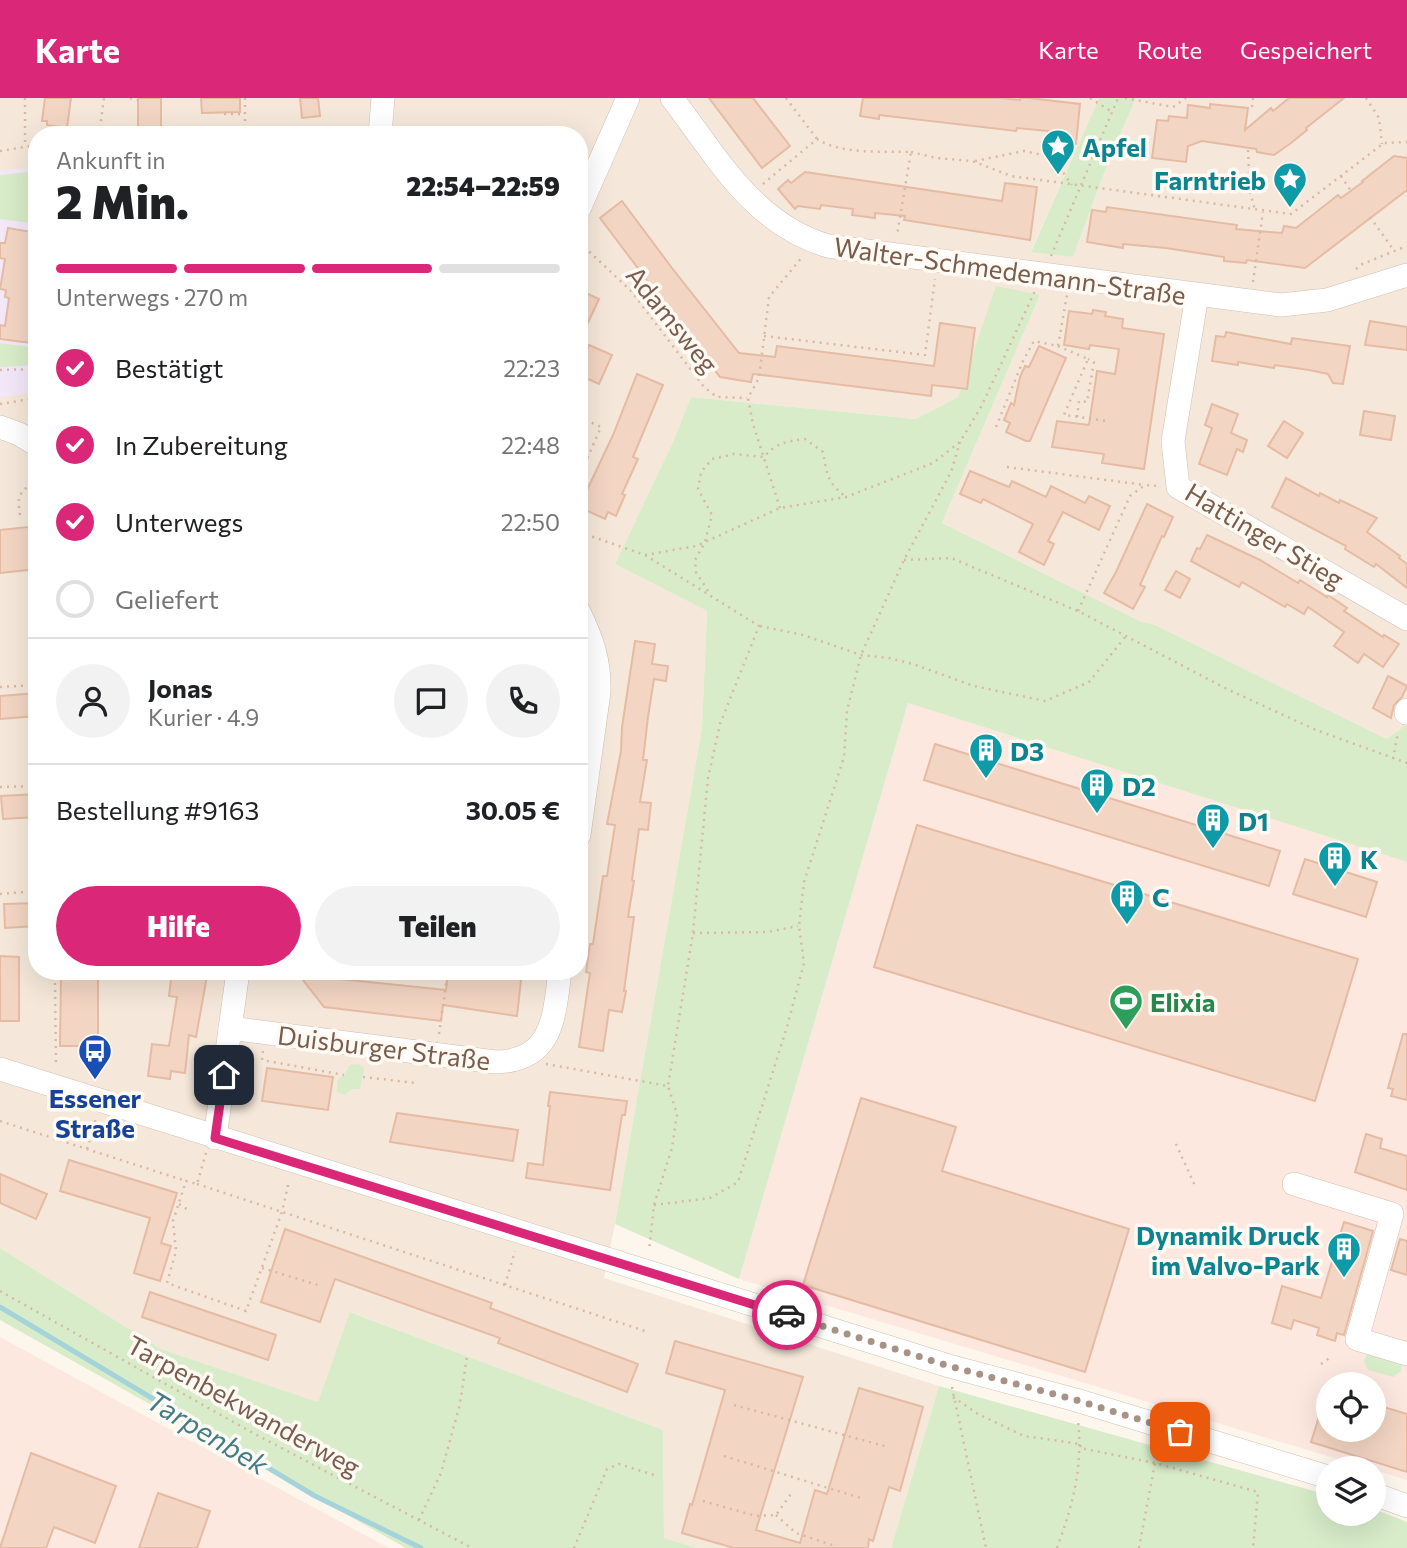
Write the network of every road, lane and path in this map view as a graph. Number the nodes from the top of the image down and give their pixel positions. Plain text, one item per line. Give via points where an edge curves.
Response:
1 (25, 98) edge
2 (104, 98) edge
3 (130, 98) edge
4 (245, 98) edge
5 (383, 98) edge
6 (628, 98) edge
7 (672, 98) edge
8 (786, 98) edge
9 (1090, 98) edge
10 (1118, 98) edge
11 (1125, 98) edge
12 (1186, 98) edge
13 (1256, 98) edge
14 (1366, 98) edge
15 (138, 100) dead end
16 (1252, 107) dead end
17 (1112, 112) junction
18 (224, 114) dead end
19 (245, 114) junction
20 (100, 126) edge
21 (245, 126) edge
22 (381, 126) edge
23 (817, 139) junction
24 (1407, 142) edge
25 (1382, 144) junction
26 (28, 146) edge
27 (25, 147) junction
28 (1248, 150) dead end
29 (0, 151) edge
30 (911, 152) junction
31 (972, 161) junction
32 (1341, 176) junction
33 (1072, 185) junction
34 (1080, 186) junction
35 (588, 189) edge
36 (1352, 191) dead end
37 (748, 197) junction
38 (1255, 210) junction
39 (1264, 211) junction
40 (1370, 217) dead end
41 (814, 242) junction
42 (1407, 246) edge
43 (588, 250) edge
44 (1393, 250) junction
45 (893, 256) junction
46 (938, 261) junction
47 (1046, 267) junction
48 (1353, 273) dead end
49 (1407, 275) edge
50 (1070, 278) junction
51 (1197, 296) junction
52 (1250, 302) junction
53 (764, 336) junction
54 (1058, 346) junction
55 (1088, 359) junction
56 (28, 369) edge
57 (0, 370) edge
58 (748, 398) junction
59 (28, 399) edge
60 (0, 404) edge
61 (1077, 417) junction
62 (588, 421) edge
63 (1107, 421) dead end
64 (996, 427) dead end
65 (0, 428) edge
66 (28, 440) edge
67 (960, 442) junction
68 (588, 456) edge
69 (764, 457) junction
70 (1007, 467) dead end
71 (28, 485) edge
72 (1145, 485) junction
73 (1178, 487) junction
74 (846, 497) junction
75 (780, 508) junction
76 (20, 515) dead end
77 (588, 535) edge
78 (705, 542) junction
79 (645, 555) junction
80 (904, 559) junction
81 (710, 594) junction
82 (1078, 611) junction
83 (1407, 619) edge
84 (759, 626) junction
85 (588, 633) edge
86 (1126, 636) junction
87 (861, 655) junction
88 (28, 685) edge
89 (0, 687) edge
90 (1406, 712) edge
91 (1393, 759) junction
92 (1407, 763) edge
93 (588, 769) edge
94 (28, 786) edge
95 (0, 788) edge
96 (28, 892) edge
97 (0, 894) edge
98 (799, 926) junction
99 (693, 933) junction
100 (237, 980) edge
101 (447, 980) edge
102 (559, 980) edge
103 (55, 983) dead end
104 (230, 1028) junction
105 (264, 1044) dead end
106 (436, 1055) junction
107 (523, 1059) junction
108 (0, 1069) edge
109 (344, 1075) dead end
110 (363, 1077) dead end
111 (416, 1083) dead end
112 (668, 1086) junction
113 (56, 1087) junction
114 (101, 1101) junction
115 (0, 1121) edge
116 (213, 1137) junction
117 (1176, 1144) dead end
118 (87, 1149) junction
119 (295, 1163) junction
120 (186, 1181) junction
121 (197, 1184) junction
122 (1294, 1184) dead end
123 (1196, 1188) dead end
124 (179, 1203) junction
125 (654, 1205) junction
126 (190, 1211) dead end
127 (282, 1212) junction
128 (521, 1233) junction
129 (262, 1268) junction
130 (647, 1272) junction
131 (318, 1285) dead end
132 (505, 1285) junction
133 (0, 1290) edge
134 (648, 1332) dead end
135 (1407, 1354) edge
136 (467, 1356) dead end
137 (1331, 1357) dead end
138 (1321, 1364) dead end
139 (949, 1366) junction
140 (953, 1397) junction
141 (1076, 1400) junction
142 (734, 1405) dead end
143 (1161, 1426) junction
144 (1081, 1444) junction
145 (888, 1447) dead end
146 (724, 1456) dead end
147 (1155, 1463) junction
148 (1316, 1473) edge
149 (654, 1475) dead end
150 (791, 1494) dead end
151 (1386, 1498) edge
152 (864, 1499) dead end
153 (704, 1501) dead end
154 (1407, 1506) edge
155 (776, 1515) junction
156 (419, 1520) junction
157 (835, 1546) dead end
158 (1251, 1547) edge
159 (472, 1548) edge
160 (574, 1548) edge
161 (986, 1548) edge
162 (1057, 1548) edge
163 (1139, 1548) edge

1 - 27 path
2 - 20 path
3 - 15 path
4 - 19 path
5 - 22 street
6 - 35 street
7 - 37 street, Walter-Schmedemann-Straße
8 - 23 path
9 - 17 path
10 - 17 path
11 - 12 path via 1173,107
13 - 16 path
14 - 25 path via 1379,118
17 - 34 path
18 - 19 path
19 - 21 path
23 - 30 path via 855,149
23 - 37 path
24 - 25 path
25 - 32 path
26 - 27 path
27 - 29 path
28 - 38 path
30 - 31 path
30 - 45 path
31 - 33 path via 1011,176
31 - 33 path via 1024,151 1052,157
32 - 36 path
32 - 39 path via 1291,214
33 - 34 path
34 - 38 path
34 - 47 path
37 - 41 street, Walter-Schmedemann-Straße via 781,226
38 - 39 path
39 - 52 path
40 - 44 path
41 - 45 street, Walter-Schmedemann-Straße
41 - 53 path via 769,297
42 - 44 path
43 - 58 path, Adamsweg via 631,291 704,387 717,397
44 - 48 path
45 - 46 street, Walter-Schmedemann-Straße
46 - 47 street, Walter-Schmedemann-Straße
46 - 53 path via 925,355
47 - 50 street, Walter-Schmedemann-Straße
47 - 67 path
49 - 52 street, Walter-Schmedemann-Straße via 1313,303
50 - 51 street, Walter-Schmedemann-Straße
50 - 54 path
51 - 52 street, Walter-Schmedemann-Straße
51 - 73 street, Hattinger Stieg via 1173,441
53 - 58 path via 759,378
54 - 55 path
54 - 64 path via 1034,341
55 - 61 path via 1094,362 1087,402 1079,401
55 - 61 path via 1063,415
56 - 57 path
58 - 69 path
59 - 60 path
61 - 63 path
62 - 68 path via 601,426
65 - 66 street
67 - 74 path via 933,463
67 - 80 path via 951,472
69 - 74 path via 781,442 805,439 823,452 832,486
69 - 75 path
69 - 78 path via 733,454 712,459 701,472 698,489 712,515
70 - 72 path
71 - 76 path via 19,497
72 - 73 path
72 - 82 path via 1130,496
73 - 83 street, Hattinger Stieg
74 - 75 path
75 - 78 path
77 - 79 path
78 - 79 path
78 - 81 path via 695,560 696,572
79 - 81 path
80 - 82 path via 951,558
80 - 87 path
81 - 84 path
82 - 86 path
84 - 87 path
84 - 99 path via 720,724 708,778
85 - 93 street via 600,681
86 - 87 path via 1088,682 1045,701 974,686 889,658
86 - 91 path via 1227,689
87 - 98 path via 847,711 844,757 804,882
88 - 89 path
90 - 91 path
91 - 92 path
94 - 95 path
96 - 97 path
98 - 99 path via 768,932
98 - 125 path via 804,963 738,1182 710,1198
99 - 112 path
100 - 104 street
101 - 106 path
102 - 107 street, Duisburger Straße via 554,1020 538,1047
103 - 113 path
104 - 106 street, Duisburger Straße
104 - 116 street
105 - 109 path via 262,1060
106 - 107 street, Duisburger Straße via 495,1062
107 - 112 path
108 - 113 street
110 - 111 path
112 - 125 path via 677,1114
113 - 114 street
114 - 116 street
114 - 118 path
115 - 118 path
116 - 119 street
116 - 121 path
117 - 123 path
118 - 120 path
119 - 127 path
119 - 128 street
120 - 121 path
120 - 124 path
121 - 127 path
122 - 135 street via 1392,1214 1357,1339
124 - 126 path
124 - 129 path via 173,1221 176,1251 167,1283 246,1311
125 - 130 path
127 - 129 path
127 - 132 path
128 - 130 street
128 - 132 path
129 - 131 path
130 - 139 street
132 - 134 path
133 - 156 path, Tarpenbekwanderweg via 253,1433
136 - 156 path via 460,1404 441,1473
137 - 138 path
139 - 140 path
139 - 141 street
140 - 144 path via 1024,1436
140 - 161 path
141 - 143 street
141 - 144 path
142 - 145 path
143 - 147 path
143 - 148 street
144 - 147 path via 1080,1448
144 - 162 path via 1074,1500
146 - 152 path
147 - 158 path via 1258,1492
147 - 163 path
149 - 160 path via 619,1464 607,1469
150 - 155 path
151 - 154 street
153 - 155 path via 757,1516
155 - 157 path via 796,1533
156 - 159 path, Tarpenbekwanderweg

